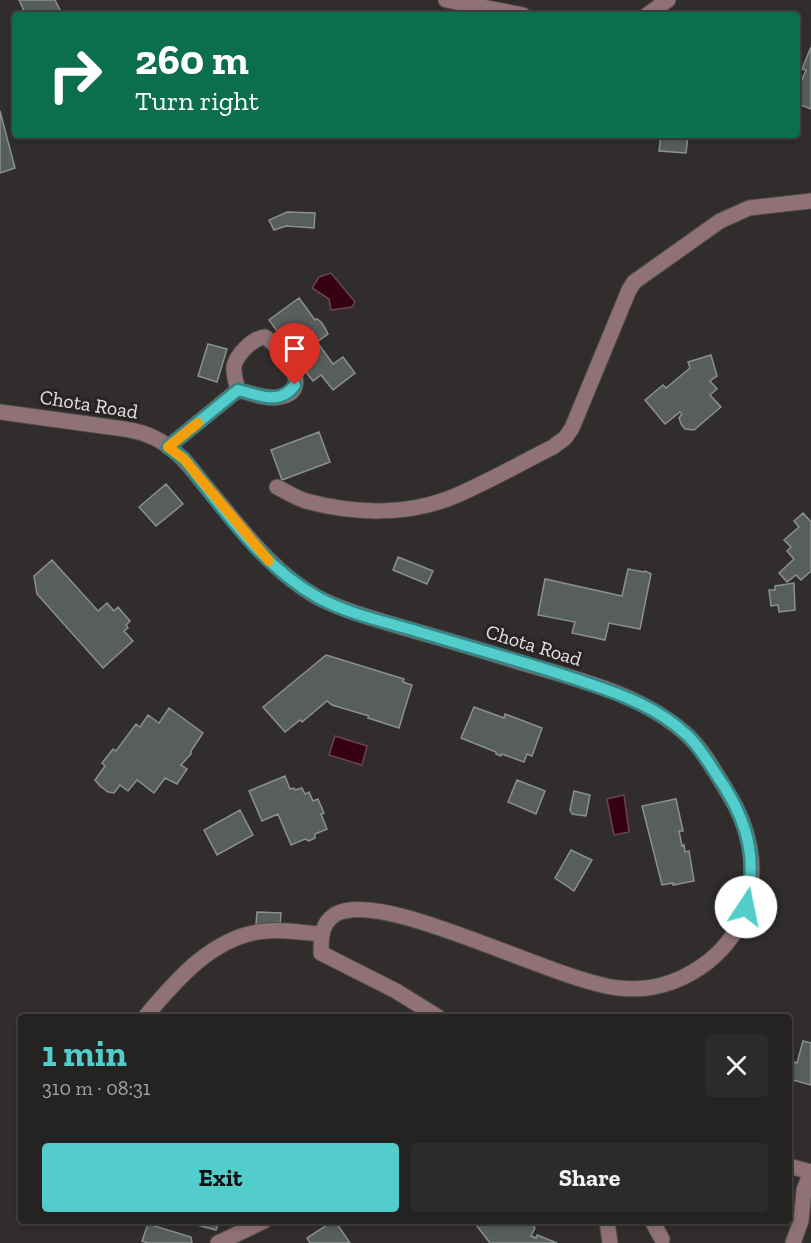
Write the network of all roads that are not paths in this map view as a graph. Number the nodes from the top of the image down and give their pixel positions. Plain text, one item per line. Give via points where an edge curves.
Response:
1 (446, 0) edge
2 (668, 0) edge
3 (508, 12) edge
4 (650, 12) edge
5 (811, 201) edge
6 (238, 390) junction
7 (0, 412) edge
8 (168, 447) junction
9 (277, 487) dead end
10 (321, 934) junction
11 (148, 1014) edge
12 (433, 1014) edge
13 (792, 1167) edge
14 (811, 1172) edge
15 (804, 1190) junction
16 (792, 1200) edge
17 (258, 1224) edge
18 (607, 1224) edge
19 (654, 1224) edge
20 (662, 1239) dead end
21 (218, 1243) edge
22 (610, 1243) edge
23 (793, 1243) edge

1 - 3 street
2 - 4 street
5 - 9 street via 749,208 730,216 634,282 572,428 553,447 454,497 404,510 334,507 304,500
6 - 6 street via 234,376 237,358 259,338 265,338 282,352 296,377 289,394 281,397
6 - 8 street
7 - 8 street, Chota Road via 129,430 148,435
8 - 10 street, Chota Road via 184,459 262,555 319,598 354,613 567,676 634,699 655,711 701,751 731,798 747,835 752,878 740,923 704,965 659,987 622,988 590,983 438,927 367,908 333,915
10 - 11 street via 265,931 235,939 210,951
10 - 12 street via 321,953
13 - 14 street
14 - 15 street
15 - 16 street
15 - 23 street via 801,1221
17 - 21 street
18 - 22 street
19 - 20 street

